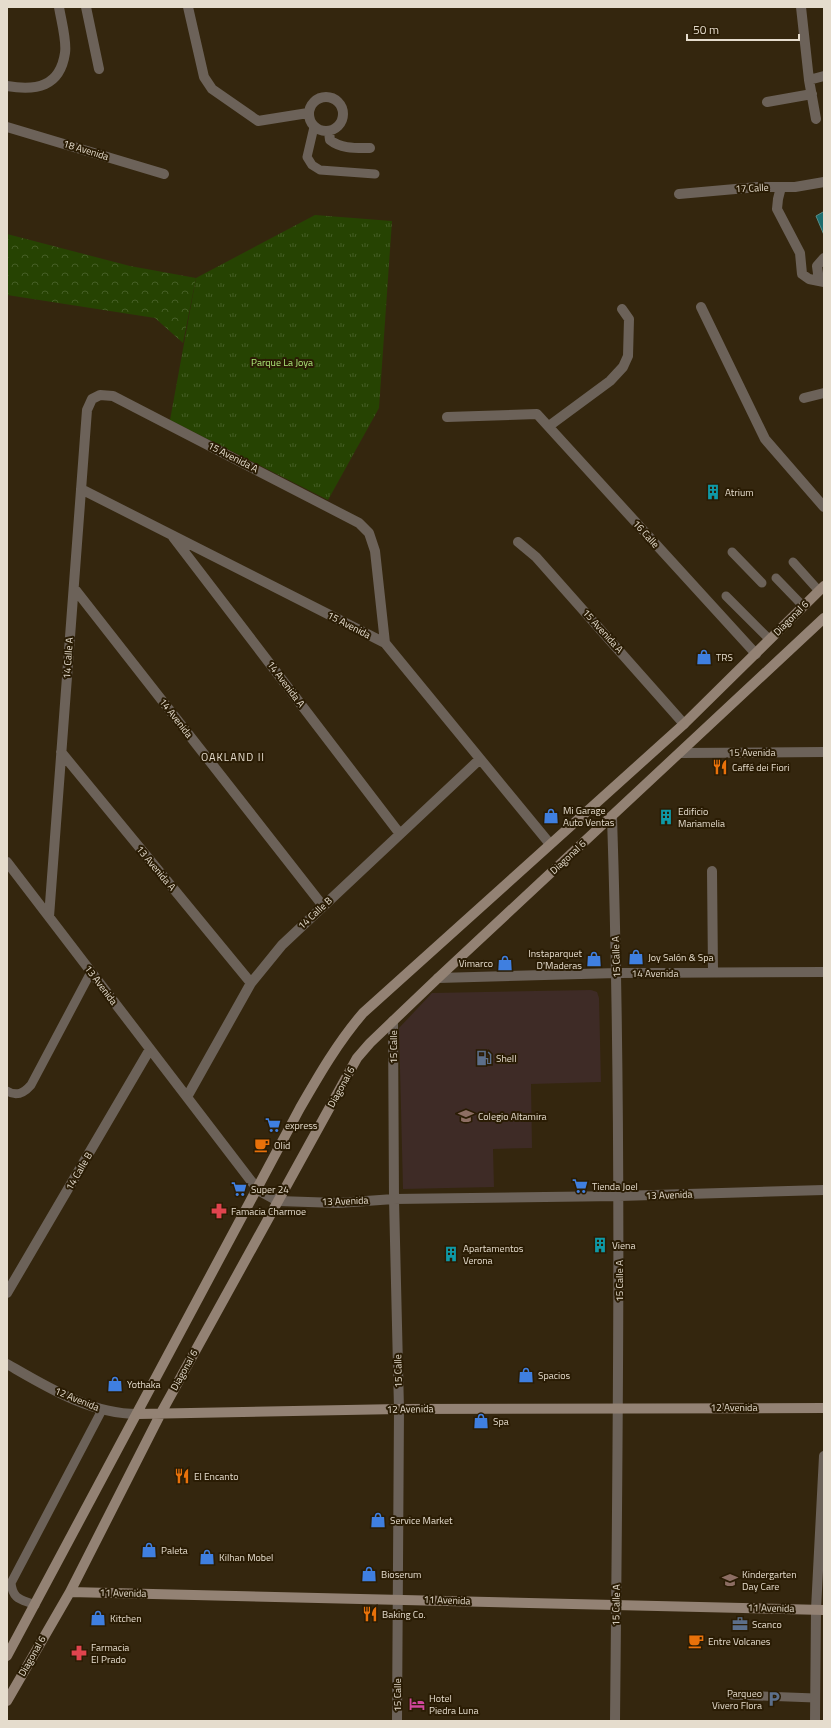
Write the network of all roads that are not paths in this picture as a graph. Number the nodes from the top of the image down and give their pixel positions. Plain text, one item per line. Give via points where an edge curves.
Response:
1 (59, 7) edge
2 (86, 7) edge
3 (188, 7) edge
4 (801, 7) edge
5 (98, 70) dead end
6 (824, 76) edge
7 (809, 80) junction
8 (7, 86) edge
9 (812, 94) junction
10 (767, 102) dead end
11 (308, 113) junction
12 (816, 119) dead end
13 (7, 127) edge
14 (314, 127) junction
15 (329, 132) junction
16 (370, 148) dead end
17 (164, 174) dead end
18 (375, 174) dead end
19 (824, 182) edge
20 (781, 187) junction
21 (679, 194) dead end
22 (824, 258) edge
23 (821, 281) edge
24 (701, 307) dead end
25 (622, 309) dead end
26 (824, 393) edge
27 (804, 398) dead end
28 (92, 399) joint
29 (447, 417) dead end
30 (549, 426) junction
31 (81, 489) junction
32 (824, 507) edge
33 (171, 534) junction
34 (518, 542) dead end
35 (732, 552) dead end
36 (793, 562) dead end
37 (776, 578) dead end
38 (762, 583) dead end
39 (74, 588) junction
40 (821, 589) edge
41 (726, 596) dead end
42 (803, 606) junction
43 (824, 618) edge
44 (770, 639) junction
45 (385, 643) junction
46 (756, 654) junction
47 (684, 724) junction
48 (61, 752) junction
49 (824, 752) edge
50 (681, 753) junction
51 (480, 759) junction
52 (612, 816) junction
53 (400, 834) junction
54 (550, 844) junction
55 (7, 862) edge
56 (712, 871) dead end
57 (323, 906) junction
58 (49, 917) junction
59 (91, 972) junction
60 (713, 972) junction
61 (824, 972) edge
62 (617, 973) junction
63 (438, 978) junction
64 (252, 983) junction
65 (393, 1021) junction
66 (150, 1049) junction
67 (7, 1091) edge
68 (187, 1097) junction
69 (258, 1190) junction
70 (824, 1190) edge
71 (619, 1196) junction
72 (394, 1199) junction
73 (278, 1200) junction
74 (7, 1294) edge
75 (7, 1364) edge
76 (618, 1407) junction
77 (824, 1408) edge
78 (399, 1409) junction
79 (102, 1410) junction
80 (161, 1413) junction
81 (138, 1414) junction
82 (824, 1456) edge
83 (70, 1592) junction
84 (396, 1598) junction
85 (35, 1605) junction
86 (616, 1605) junction
87 (820, 1610) edge
88 (7, 1656) edge
89 (732, 1695) dead end
90 (815, 1698) junction
91 (7, 1701) edge
92 (397, 1721) edge
93 (615, 1721) edge
94 (815, 1721) edge

1 - 8 street via 65,52 61,67 44,86 23,89
2 - 5 street
3 - 11 street via 204,77 212,89 258,121
4 - 7 street
6 - 7 street
7 - 9 street
9 - 10 street
9 - 12 street
11 - 14 street via 309,121
11 - 15 street via 315,99 323,96 338,101 344,115 336,129
13 - 17 street, 18 Avenida
14 - 15 street
14 - 18 lane via 307,156 312,165 320,170
15 - 16 street via 330,140 335,145
19 - 20 street, 17 Calle
20 - 21 street, 17 Calle
20 - 23 street via 777,209 800,253 802,274 809,279
22 - 23 street via 817,266
24 - 32 street via 765,439
25 - 30 street via 629,320 628,356 623,368 610,381
26 - 27 street
28 - 31 street, 14 Calle A via 87,410
28 - 45 street, 15 Avenida A via 100,394 113,396 359,523 369,533 375,551
29 - 30 street, 16 Calle via 537,414
30 - 46 street, 16 Calle
31 - 33 street, 15 Avenida
31 - 39 street, 14 Calle A
33 - 45 street, 15 Avenida
33 - 53 street, 14 Avenida A
34 - 47 street, 15 Avenida A via 536,557
35 - 38 lane
36 - 40 lane
37 - 42 lane
39 - 48 street, 14 Calle A
39 - 57 street, 14 Avenida
40 - 42 main road, Diagonal 6
41 - 44 lane
42 - 44 main road, Diagonal 6
43 - 50 main road, Diagonal 6
44 - 46 main road, Diagonal 6
45 - 51 street, 15 Avenida
46 - 47 main road, Diagonal 6
47 - 54 main road, Diagonal 6
48 - 58 street, 14 Calle A
48 - 64 street, 13 Avenida A
49 - 50 street, 15 Avenida
50 - 52 main road, Diagonal 6
51 - 53 street, 14 Calle B
51 - 54 street, 15 Avenida
52 - 62 street, 15 Calle A
52 - 63 main road, Diagonal 6
53 - 57 street, 14 Calle B
54 - 69 main road, Diagonal 6 via 363,1013 349,1029 318,1077
55 - 58 street, 13 Avenida
56 - 60 street
57 - 64 street, 14 Calle B via 282,945
58 - 59 street, 13 Avenida
59 - 66 street, 13 Avenida
59 - 67 lane via 31,1085 20,1094
60 - 61 street, 14 Avenida
60 - 62 street, 14 Avenida
62 - 63 street, 14 Avenida
62 - 71 street, 15 Calle A
63 - 65 main road, Diagonal 6
64 - 68 street, 14 Calle B
65 - 72 street, 15 Calle
65 - 73 main road, Diagonal 6 via 357,1058
66 - 68 street, 13 Avenida
66 - 74 street, 14 Calle B
68 - 69 street, 13 Avenida
69 - 73 street, 13 Avenida
69 - 81 main road, Diagonal 6
70 - 71 street, 13 Avenida
71 - 72 street, 13 Avenida
71 - 76 street, 15 Calle A
72 - 73 street, 13 Avenida via 338,1202
72 - 78 street, 15 Calle
73 - 80 main road, Diagonal 6
75 - 79 street, 12 Avenida via 44,1385
76 - 77 main road, 12 Avenida
76 - 78 main road, 12 Avenida
76 - 86 street, 15 Calle A
78 - 80 main road, 12 Avenida
78 - 84 street, 15 Calle
79 - 81 street, 12 Avenida
79 - 85 lane via 11,1583 15,1596
80 - 81 main road, 12 Avenida
80 - 83 main road, Diagonal 6
81 - 85 main road, Diagonal 6
82 - 87 street
83 - 84 main road, 11 Avenida
83 - 91 main road, Diagonal 6
84 - 86 main road, 11 Avenida
84 - 92 street, 15 Calle
85 - 88 main road, Diagonal 6
86 - 87 main road, 11 Avenida
86 - 93 street, 15 Calle A
87 - 90 street
89 - 90 lane
90 - 94 street

